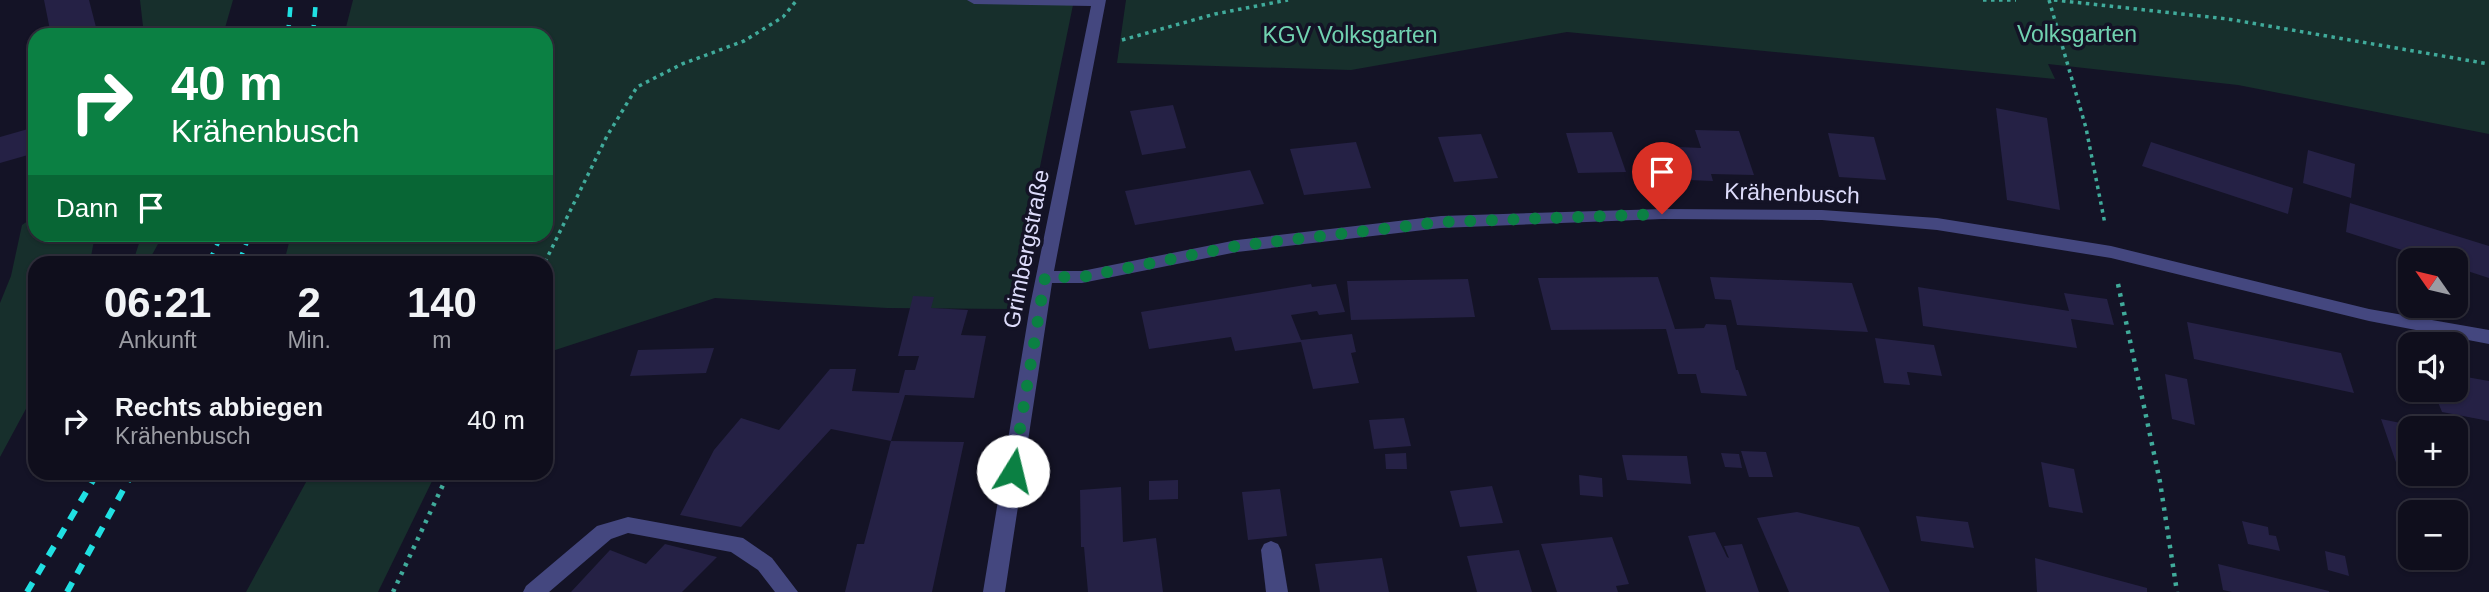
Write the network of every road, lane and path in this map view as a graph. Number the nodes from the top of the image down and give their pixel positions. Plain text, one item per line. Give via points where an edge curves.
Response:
1 (797, 0) edge
2 (974, 0) edge
3 (1288, 0) edge
4 (1983, 0) edge
5 (2016, 0) edge
6 (2052, 0) edge
7 (1099, 1) edge
8 (1091, 46) junction
9 (2489, 64) edge
10 (2111, 252) junction
11 (548, 256) edge
12 (1045, 277) junction
13 (2489, 337) edge
14 (445, 480) edge
15 (1272, 550) dead end
16 (393, 592) edge
17 (534, 592) edge
18 (787, 592) edge
19 (994, 592) edge
20 (1277, 592) edge
21 (2177, 592) edge

1 - 11 path via 783,17 744,41 681,64 637,87 607,136
2 - 7 street
3 - 8 path
4 - 5 path
6 - 9 path via 2228,19
6 - 10 path via 2086,128
7 - 8 street, Grimbergstraße
8 - 12 street, Grimbergstraße
10 - 12 street, Krähenbusch via 1937,223 1822,215 1662,214 1441,222 1237,246 1082,277
10 - 13 street, Krähenbusch via 2369,315
10 - 21 path via 2160,482
12 - 19 street, Grimbergstraße
14 - 16 path
15 - 20 street
17 - 18 street via 604,532 628,525 736,544 765,564

